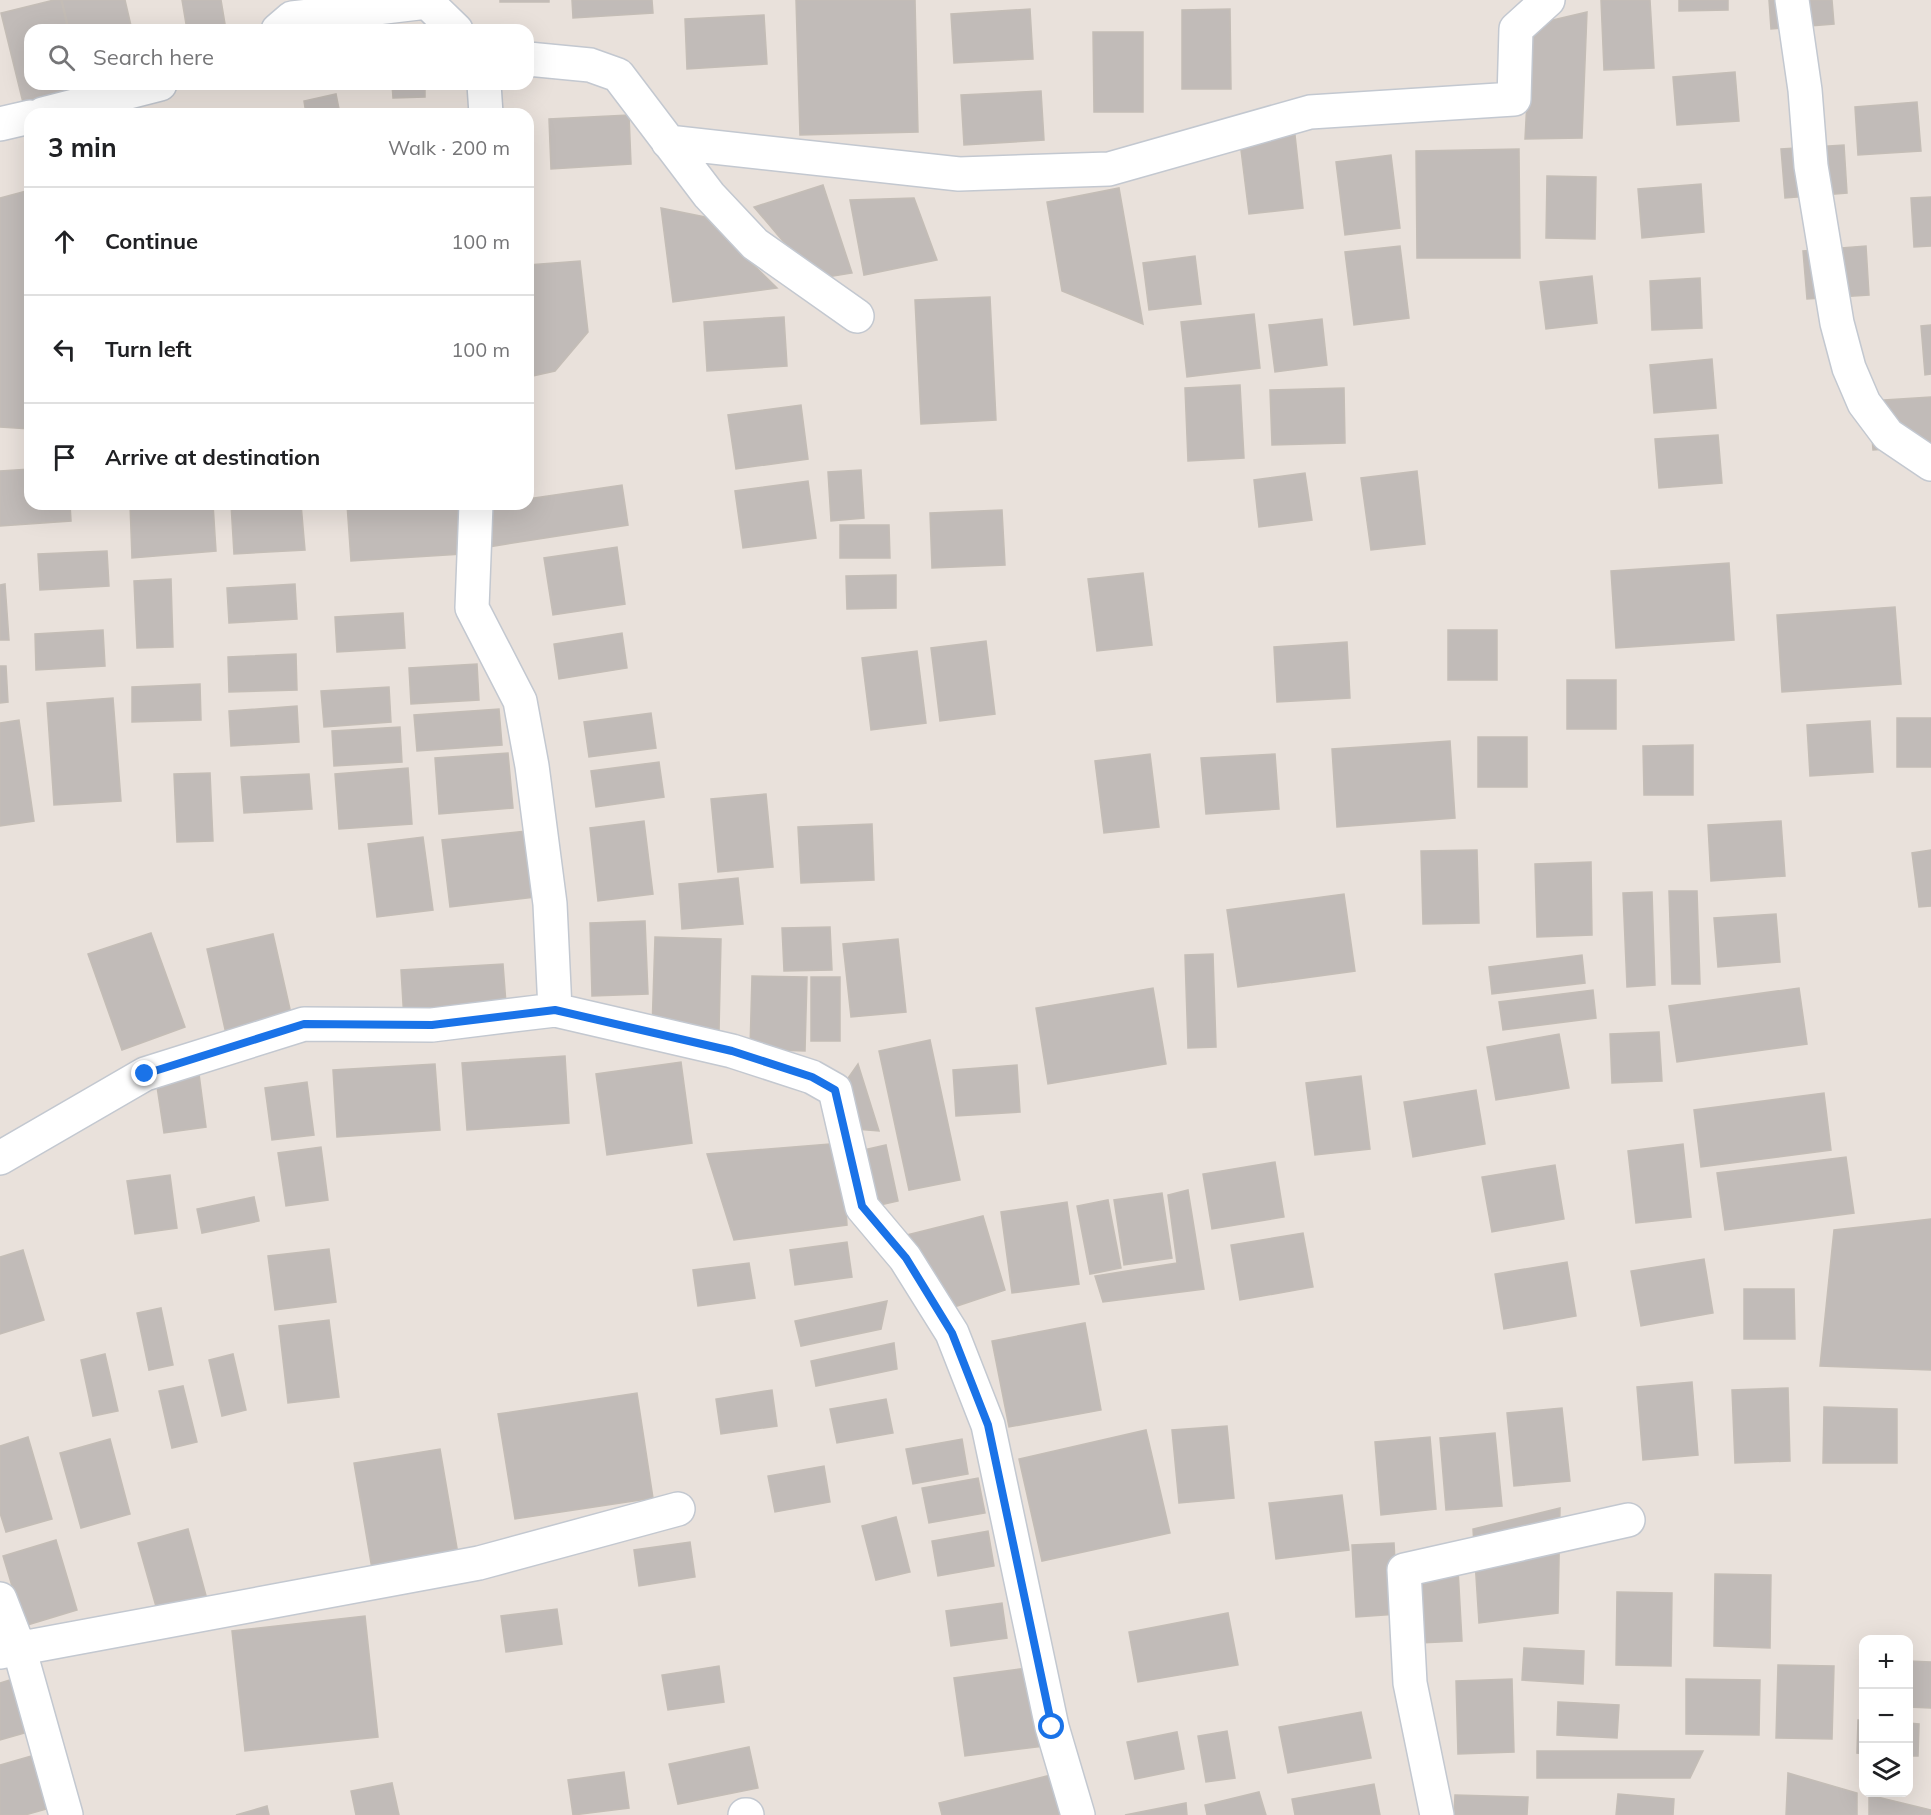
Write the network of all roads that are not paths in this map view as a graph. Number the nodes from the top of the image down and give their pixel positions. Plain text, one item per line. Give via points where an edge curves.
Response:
1 (1548, 0) edge
2 (1792, 0) edge
3 (285, 24) edge
4 (450, 24) edge
5 (534, 60) edge
6 (137, 90) edge
7 (484, 90) edge
8 (66, 108) edge
9 (486, 108) edge
10 (24, 118) edge
11 (0, 124) edge
12 (668, 142) junction
13 (857, 316) dead end
14 (1931, 464) edge
15 (476, 510) edge
16 (555, 1010) junction
17 (0, 1158) edge
18 (678, 1509) dead end
19 (1628, 1520) dead end
20 (0, 1599) edge
21 (10, 1650) edge
22 (66, 1815) edge
23 (1078, 1815) edge
24 (1437, 1815) edge

1 - 12 street via 1516,28 1514,99 1310,112 1109,168 959,174
2 - 14 street via 1811,166 1848,368 1864,403 1888,435
3 - 4 street via 292,18 427,2
5 - 12 street via 590,65 618,75
6 - 8 street
7 - 9 street
10 - 11 street
12 - 13 street via 709,195 755,244
15 - 16 street via 472,608 520,701 550,904
16 - 17 street via 432,1025 304,1024 145,1074
16 - 23 street via 732,1051 812,1077 835,1090 862,1206 906,1258 952,1333 988,1425 1052,1727
18 - 21 street via 479,1563
19 - 24 street via 1404,1570 1410,1683
20 - 21 street
21 - 22 street

